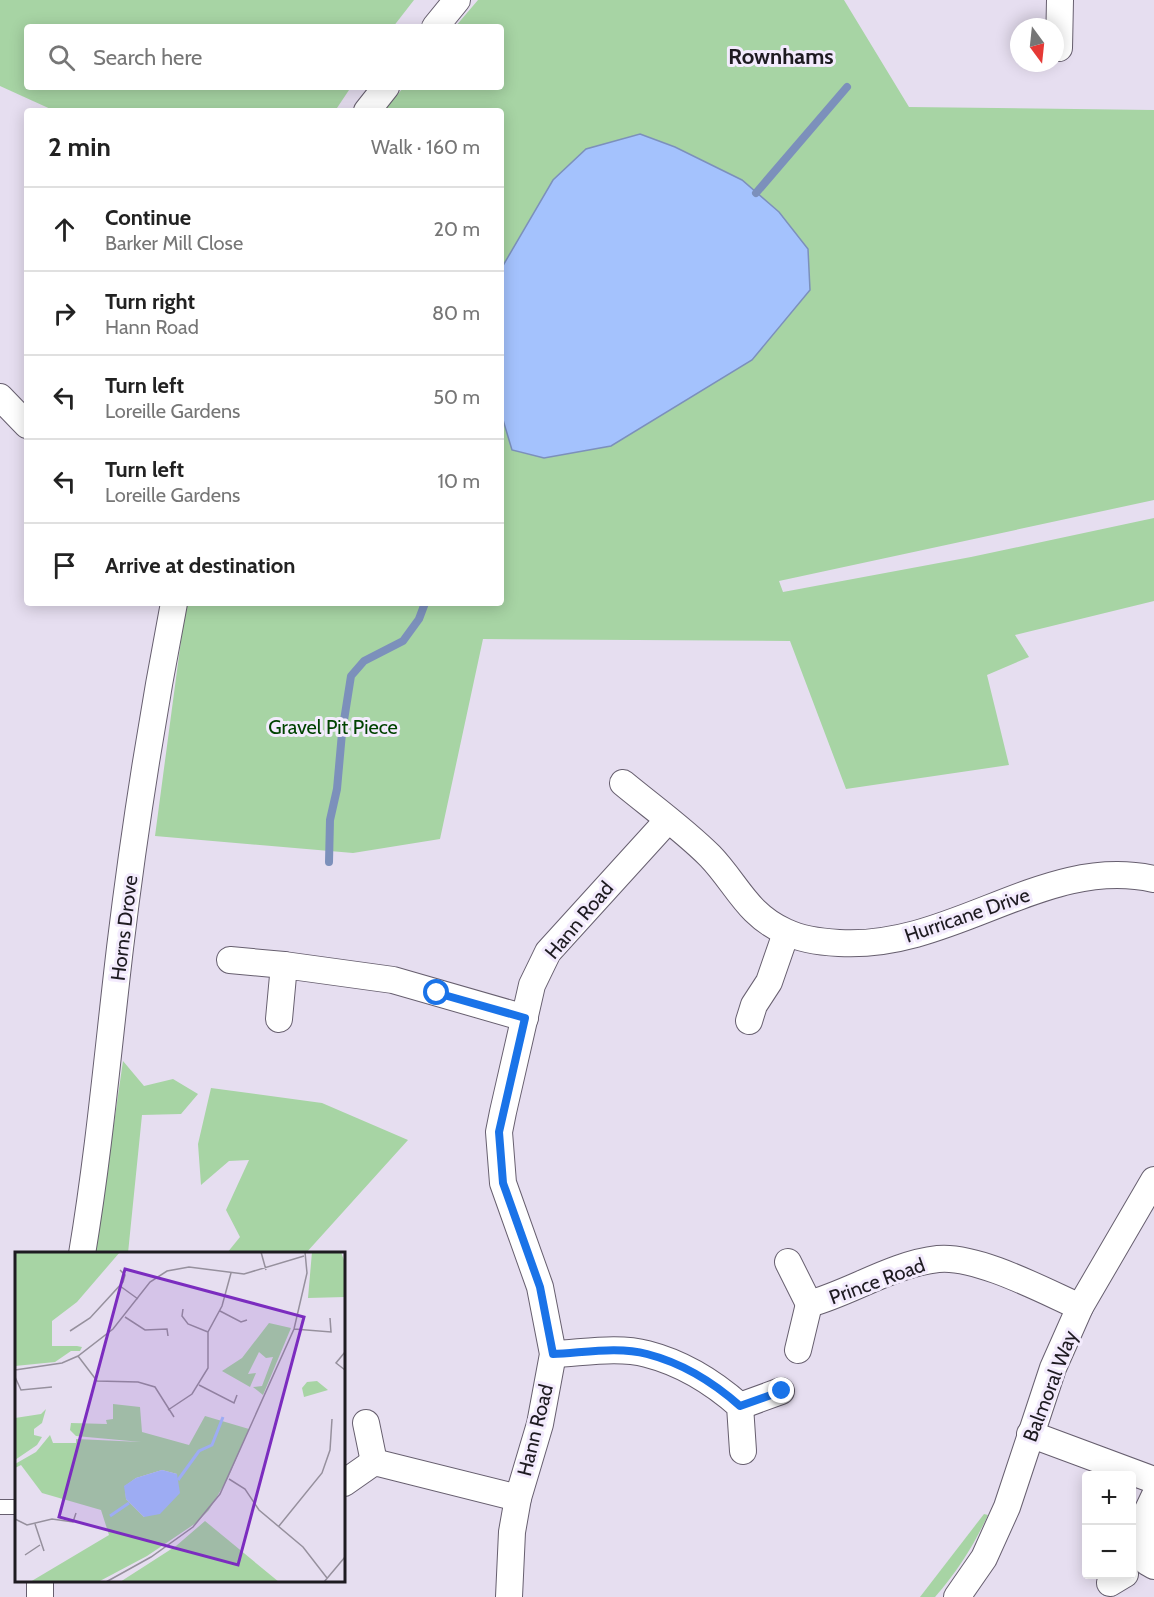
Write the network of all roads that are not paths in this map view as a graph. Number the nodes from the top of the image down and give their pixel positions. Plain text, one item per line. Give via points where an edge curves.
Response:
1 (457, 0) edge
2 (1060, 0) edge
3 (1060, 18) edge
4 (437, 24) edge
5 (384, 90) edge
6 (370, 108) edge
7 (0, 397) edge
8 (24, 422) edge
9 (173, 606) edge
10 (623, 783) dead end
11 (668, 820) junction
12 (1154, 879) edge
13 (786, 933) junction
14 (230, 960) dead end
15 (284, 965) junction
16 (525, 1018) junction
17 (279, 1019) dead end
18 (749, 1021) dead end
19 (1154, 1179) edge
20 (82, 1252) edge
21 (788, 1262) dead end
22 (809, 1304) junction
23 (1080, 1307) junction
24 (798, 1350) dead end
25 (553, 1354) junction
26 (782, 1391) dead end
27 (740, 1406) junction
28 (366, 1423) dead end
29 (1030, 1434) junction
30 (743, 1451) dead end
31 (374, 1462) junction
32 (1154, 1480) edge
33 (345, 1482) edge
34 (1154, 1497) edge
35 (518, 1498) junction
36 (1144, 1566) edge
37 (40, 1582) edge
38 (39, 1597) edge
39 (509, 1597) edge
40 (957, 1597) edge

1 - 4 street
2 - 3 street
5 - 6 street
7 - 8 street
9 - 20 street, Horns Drove via 150,728
10 - 11 street, Hurricane Drive
11 - 13 street, Hurricane Drive via 711,857 755,914
11 - 16 street, Hann Road via 548,952 532,986
12 - 13 street, Hurricane Drive via 1111,874 1083,876 937,930 896,940 858,944 819,942
13 - 18 street via 769,982
14 - 15 street
15 - 16 street via 393,980
15 - 17 street
16 - 25 street, Hann Road via 499,1132 503,1183 540,1287
19 - 23 street, Balmoral Way
21 - 22 street, Prince Road
22 - 23 street, Prince Road via 839,1296 891,1272 939,1259 988,1266
22 - 24 street, Prince Road
23 - 29 street, Balmoral Way
25 - 27 street via 645,1353 717,1385
25 - 35 street, Hann Road via 540,1424
26 - 27 street
27 - 30 street
28 - 31 street
29 - 32 street
29 - 40 street, Balmoral Way via 1007,1507 984,1558
31 - 33 street
31 - 35 street
34 - 36 street via 1145,1516
35 - 39 street, Hann Road
37 - 38 street

